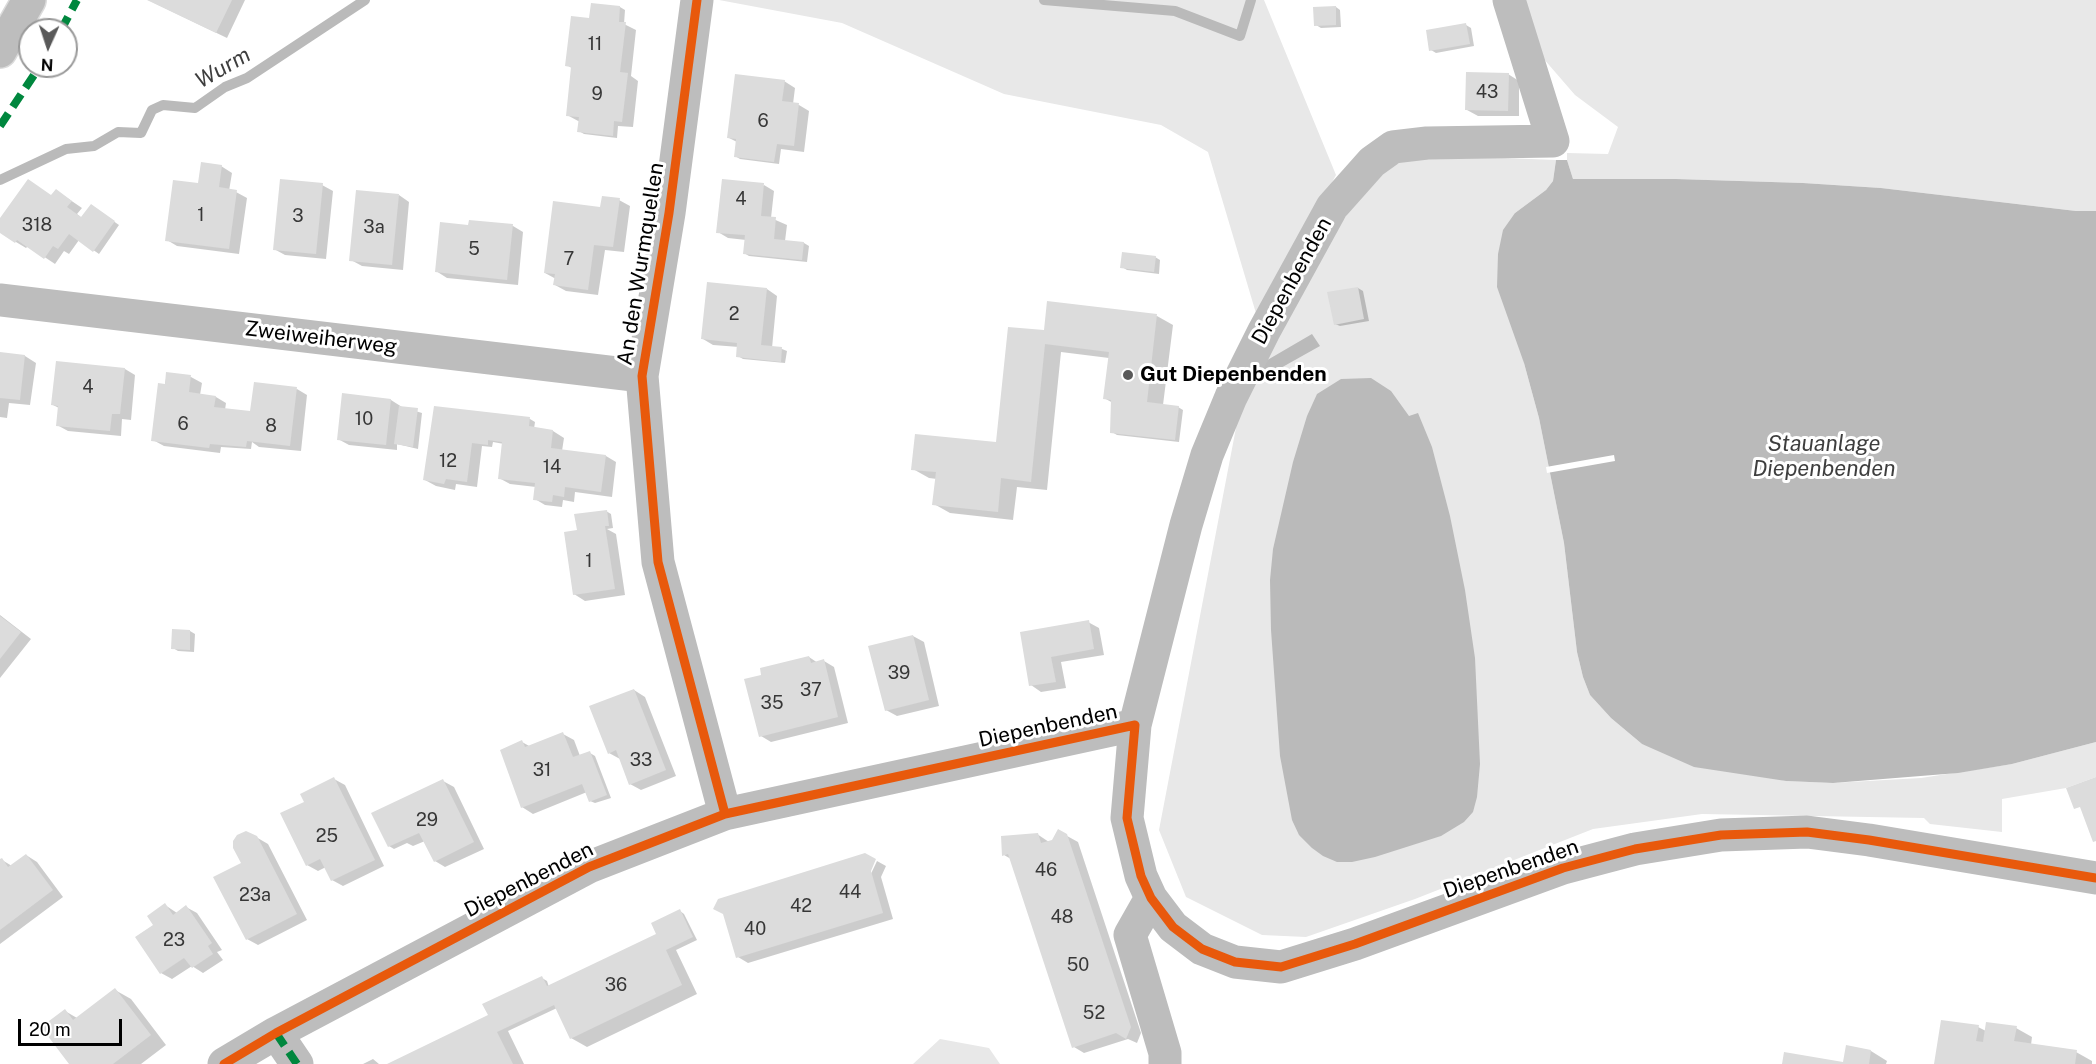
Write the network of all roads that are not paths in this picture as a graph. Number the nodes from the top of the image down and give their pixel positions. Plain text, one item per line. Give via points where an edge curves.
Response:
1 (29, 0) edge
2 (697, 0) edge
3 (1509, 0) edge
4 (0, 51) edge
5 (0, 300) edge
6 (642, 376) junction
7 (1135, 726) junction
8 (725, 814) junction
9 (2096, 878) edge
10 (1151, 898) junction
11 (276, 1033) junction
12 (224, 1064) edge
13 (297, 1064) edge
14 (1165, 1064) edge

1 - 4 street
2 - 6 street, An den Wurmquellen via 669,213
3 - 7 street, Diepenbenden via 1553,141 1427,142 1394,147 1372,162 1332,207 1259,340 1207,455
5 - 6 street, Zweiweiherweg
6 - 8 street, An den Wurmquellen via 658,562
7 - 8 street, Diepenbenden
7 - 10 street, Diepenbenden via 1127,818 1141,876
8 - 11 street, Diepenbenden via 589,867
9 - 10 street, Diepenbenden via 1807,832 1721,835 1635,849 1563,868 1281,967 1235,962 1202,949 1173,927
10 - 14 street via 1130,935
11 - 12 street, Diepenbenden
11 - 13 street

